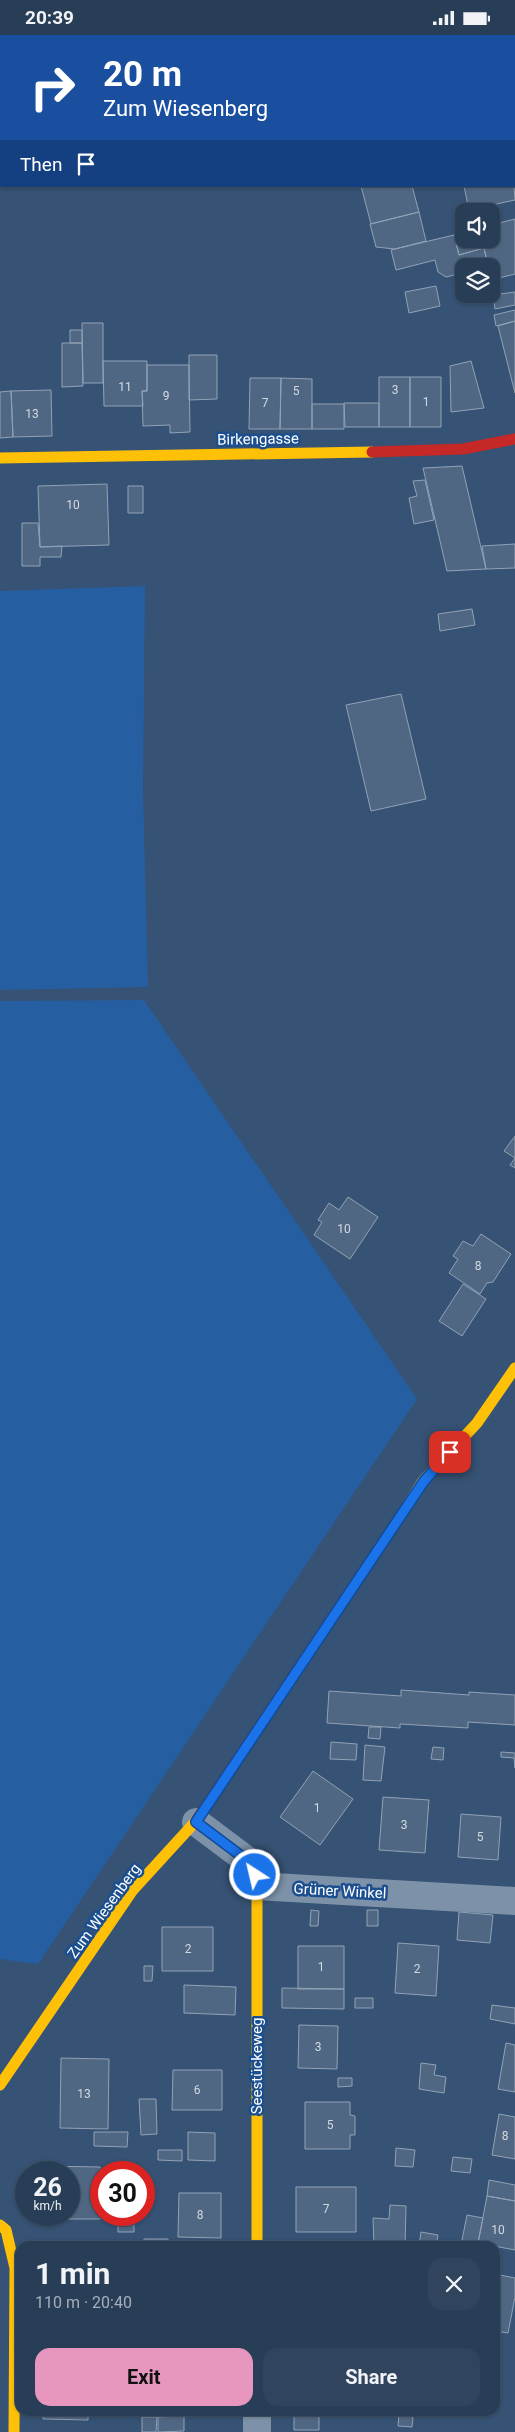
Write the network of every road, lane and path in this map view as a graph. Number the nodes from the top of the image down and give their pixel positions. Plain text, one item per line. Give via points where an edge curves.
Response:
1 (515, 439) edge
2 (0, 458) edge
3 (515, 1368) edge
4 (196, 1822) junction
5 (257, 1886) junction
6 (515, 1901) edge
7 (0, 2085) edge
8 (0, 2225) edge
9 (257, 2241) edge
10 (15, 2264) edge
11 (15, 2350) edge
12 (257, 2416) edge
13 (14, 2432) edge
14 (257, 2432) edge

1 - 2 street, Birkengasse via 463,449 390,452
3 - 4 street, Zum Wiesenberg via 477,1423 424,1481
4 - 5 street via 252,1864
4 - 7 street, Zum Wiesenberg via 133,1890
5 - 6 street, Grüner Winkel
5 - 9 street, Seestückeweg
8 - 10 street via 6,2231
11 - 13 street
12 - 14 street

